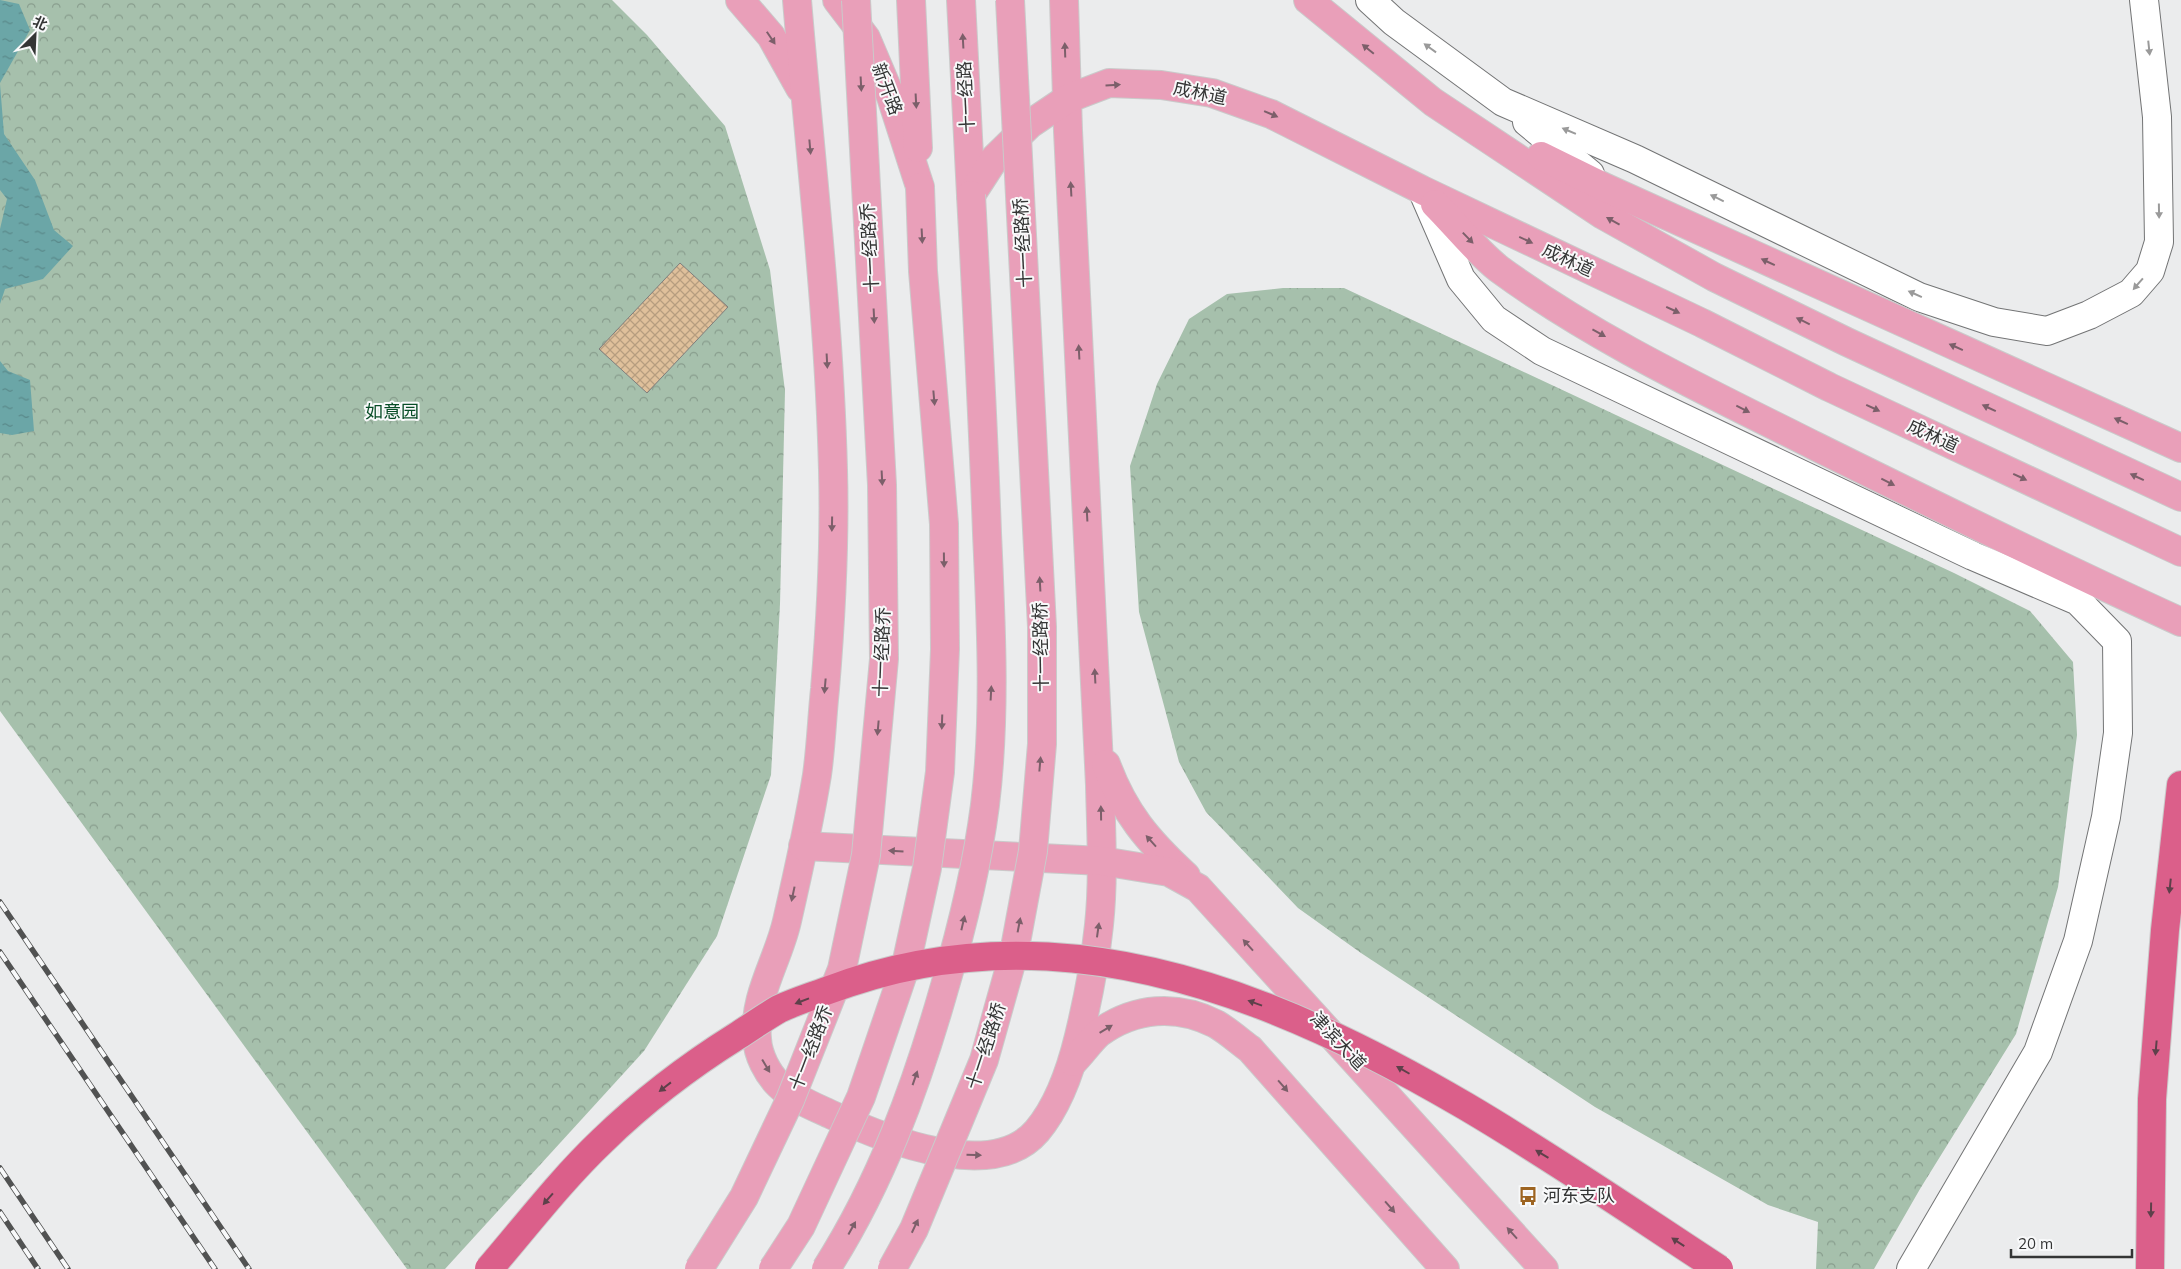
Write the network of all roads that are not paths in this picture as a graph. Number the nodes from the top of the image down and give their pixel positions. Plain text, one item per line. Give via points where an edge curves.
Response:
1 (740, 0) edge
2 (797, 0) edge
3 (838, 0) edge
4 (856, 0) edge
5 (911, 0) edge
6 (961, 0) edge
7 (1010, 0) edge
8 (1064, 0) edge
9 (1308, 0) edge
10 (1370, 0) edge
11 (2144, 0) edge
12 (805, 98) junction
13 (1067, 99) junction
14 (1433, 102) junction
15 (1502, 102) junction
16 (920, 187) junction
17 (1606, 188) junction
18 (1422, 190) junction
19 (971, 195) junction
20 (1714, 277) junction
21 (2181, 448) edge
22 (2181, 497) edge
23 (2028, 552) junction
24 (2181, 552) edge
25 (1973, 556) junction
26 (2181, 622) edge
27 (1097, 725) junction
28 (2181, 785) edge
29 (803, 846) junction
30 (1102, 861) junction
31 (1198, 888) junction
32 (1072, 1064) junction
33 (489, 1269) edge
34 (699, 1269) edge
35 (774, 1269) edge
36 (826, 1269) edge
37 (892, 1269) edge
38 (1445, 1269) edge
39 (1544, 1269) edge
40 (1719, 1269) edge
41 (1911, 1269) edge
42 (2150, 1269) edge

1 -> 12 main road via 771,36
2 - 12 main road
3 - 16 main road, 新开路 via 866,38 891,96
4 -> 34 main road, 十一经路乔, bridge via 871,266 884,659 866,856 842,969 790,1100 744,1197
5 -> 16 main road
19 -> 6 main road, 十一经路
37 -> 7 main road, 十一经路桥, bridge via 914,1230 984,1060 1014,953 1033,851 1042,744 1042,627
13 -> 8 main road
14 -> 9 main road
15 -> 10 street via 1394,22
11 -> 15 street via 2157,117 2159,242 2150,271 2131,293 2089,315 2047,331 1994,322 1919,297 1635,159
12 -> 29 main road via 824,311 833,472 828,654 817,773
13 -> 18 main road, 成林道 via 1109,84 1161,85 1212,93 1271,114
13 - 19 main road, 成林道 via 1030,124 995,158
27 -> 13 main road
14 - 17 main road
20 -> 14 main road via 1603,215
15 - 17 street
16 -> 35 main road, bridge via 944,524 945,668 940,772 931,839 906,965 861,1097 801,1226
17 - 20 main road
21 -> 17 main road
18 -> 23 main road via 1497,267 1568,316 1781,429
18 -> 24 main road, 成林道 via 1829,387
18 - 25 street via 1461,279 1494,319 1542,351
36 -> 19 main road, bridge via 852,1228 897,1131 931,1034 961,930 985,803 992,665
22 -> 20 main road
23 - 25 street
23 - 26 main road
25 - 41 street via 2078,601 2117,640 2118,733 2106,817 2078,941 2038,1052
30 -> 27 main road
31 -> 27 main road via 1167,859 1125,808 1105,763
28 -> 42 highway via 2165,930 2152,1099
30 -> 29 main road, 津滨大道
29 -> 32 main road via 786,927 759,1001 757,1039 763,1063 780,1086 819,1109 868,1131 925,1150 979,1156 1010,1149 1034,1136 1052,1111
30 - 31 main road, 津滨大道 via 1169,872
32 -> 30 main road via 1091,986 1100,920
39 -> 31 main road, 津滨大道
32 -> 38 main road via 1098,1034 1123,1019 1152,1010 1185,1014 1216,1024 1250,1049
40 -> 33 highway, bridge via 1559,1164 1457,1102 1385,1060 1284,1013 1211,987 1144,969 1054,957 977,956 931,961 864,977 779,1009 712,1052 602,1140

